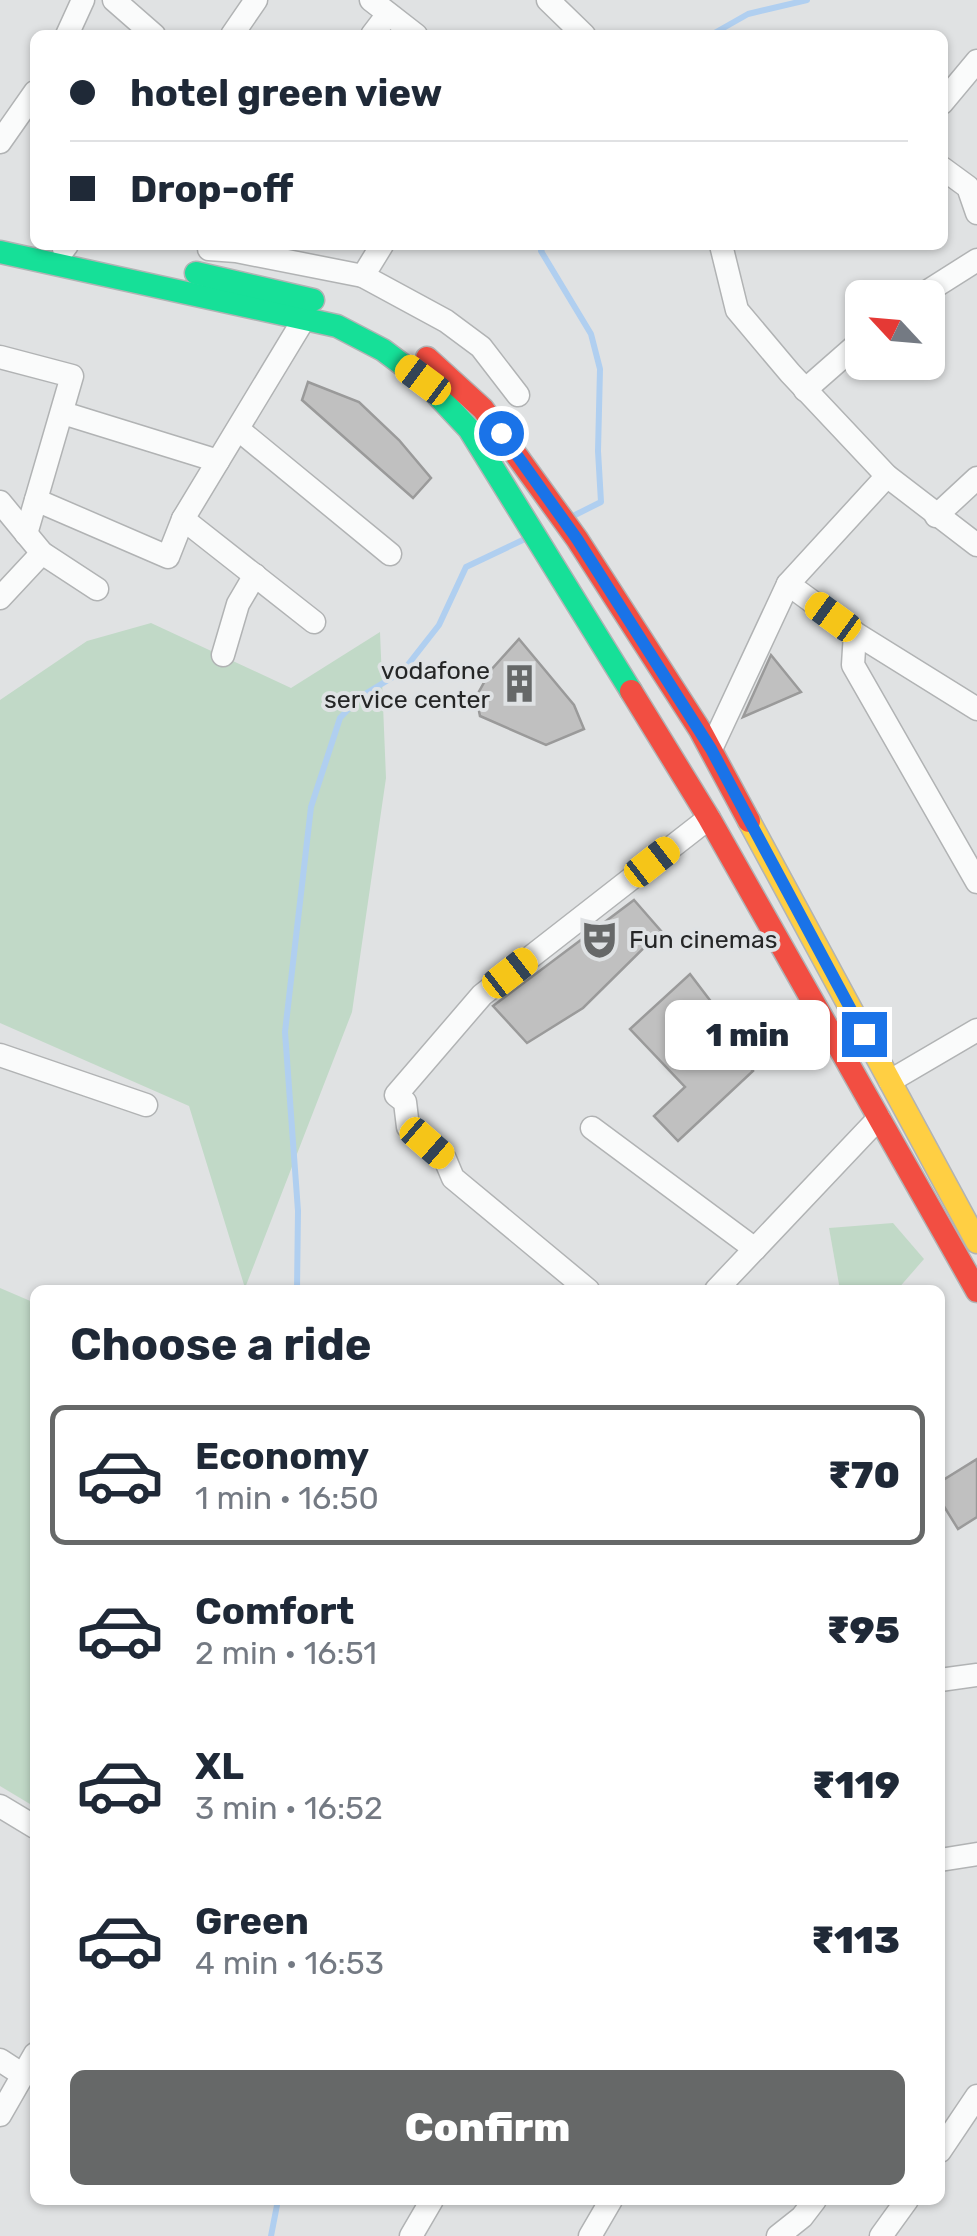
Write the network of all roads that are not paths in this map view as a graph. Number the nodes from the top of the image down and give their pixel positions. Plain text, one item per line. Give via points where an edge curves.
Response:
1 (83, 0) edge
2 (114, 0) edge
3 (256, 0) edge
4 (548, 0) edge
5 (380, 7) edge
6 (69, 30) edge
7 (148, 30) edge
8 (235, 30) edge
9 (410, 30) edge
10 (579, 30) edge
11 (977, 61) edge
12 (948, 96) edge
13 (30, 99) edge
14 (0, 142) edge
15 (948, 173) edge
16 (977, 212) edge
17 (0, 237) edge
18 (30, 242) edge
19 (79, 250) edge
20 (211, 250) edge
21 (236, 250) edge
22 (379, 250) edge
23 (722, 250) edge
24 (0, 252) edge
25 (977, 260) edge
26 (207, 274) junction
27 (363, 276) junction
28 (945, 280) edge
29 (304, 319) junction
30 (845, 355) edge
31 (1, 360) edge
32 (805, 390) junction
33 (518, 395) dead end
34 (62, 413) junction
35 (239, 430) junction
36 (218, 461) junction
37 (887, 476) junction
38 (977, 478) edge
39 (36, 500) junction
40 (0, 502) edge
41 (936, 516) junction
42 (183, 518) junction
43 (26, 534) junction
44 (977, 545) edge
45 (42, 553) junction
46 (390, 554) dead end
47 (255, 575) junction
48 (788, 584) junction
49 (97, 588) dead end
50 (611, 594) junction
51 (0, 598) edge
52 (584, 618) junction
53 (314, 622) dead end
54 (855, 634) junction
55 (223, 655) dead end
56 (977, 708) edge
57 (711, 749) junction
58 (709, 818) junction
59 (977, 882) edge
60 (977, 1030) edge
61 (0, 1055) edge
62 (890, 1081) junction
63 (146, 1106) dead end
64 (879, 1118) junction
65 (592, 1128) dead end
66 (977, 1242) edge
67 (755, 1249) junction
68 (582, 1285) edge
69 (721, 1285) edge
70 (977, 1291) edge
71 (977, 1675) edge
72 (945, 1679) edge
73 (0, 1806) edge
74 (30, 1824) edge
75 (977, 1854) edge
76 (945, 1859) edge
77 (0, 2060) edge
78 (30, 2063) edge
79 (23, 2075) junction
80 (977, 2096) edge
81 (0, 2114) edge
82 (945, 2144) edge
83 (429, 2205) edge
84 (609, 2205) edge
85 (811, 2205) edge
86 (896, 2205) edge
87 (597, 2234) edge
88 (412, 2236) edge
89 (778, 2236) edge
90 (881, 2236) edge

1 - 6 street
2 - 7 street
3 - 8 street
4 - 10 street
5 - 9 street
11 - 12 street
13 - 14 street
15 - 16 street via 968,188
17 - 18 main road
19 - 26 main road
20 - 26 street
21 - 27 street
22 - 27 street
23 - 32 street via 737,310
24 - 29 main road
25 - 28 street
26 - 50 main road via 339,306 386,328 443,369 484,409
27 - 33 street via 480,346
29 - 35 street
29 - 52 main road via 337,326 383,350 469,429
30 - 32 street
31 - 34 street via 72,376
32 - 37 street
34 - 36 street
34 - 39 street
35 - 36 street
35 - 46 street
36 - 42 street
37 - 41 street
37 - 48 street
38 - 41 street
39 - 42 street via 168,557
39 - 43 street
40 - 43 street
41 - 44 street
42 - 47 street
43 - 45 street
45 - 49 street
45 - 51 street
47 - 53 street
47 - 55 street via 238,604
48 - 54 street
48 - 57 street
50 - 52 main road
50 - 57 main road
52 - 58 main road
54 - 56 street
54 - 59 street via 853,665
57 - 62 main road
58 - 64 main road
58 - 68 street via 482,995 396,1095 405,1102 408,1127 445,1159 453,1178
60 - 62 street
61 - 63 street
62 - 66 main road
64 - 67 street
64 - 70 main road
65 - 67 street
67 - 69 street
71 - 72 street
73 - 74 street
75 - 76 street
77 - 79 street
78 - 79 street
79 - 81 street
80 - 82 street
83 - 88 street
84 - 87 street
85 - 89 street
86 - 90 street

